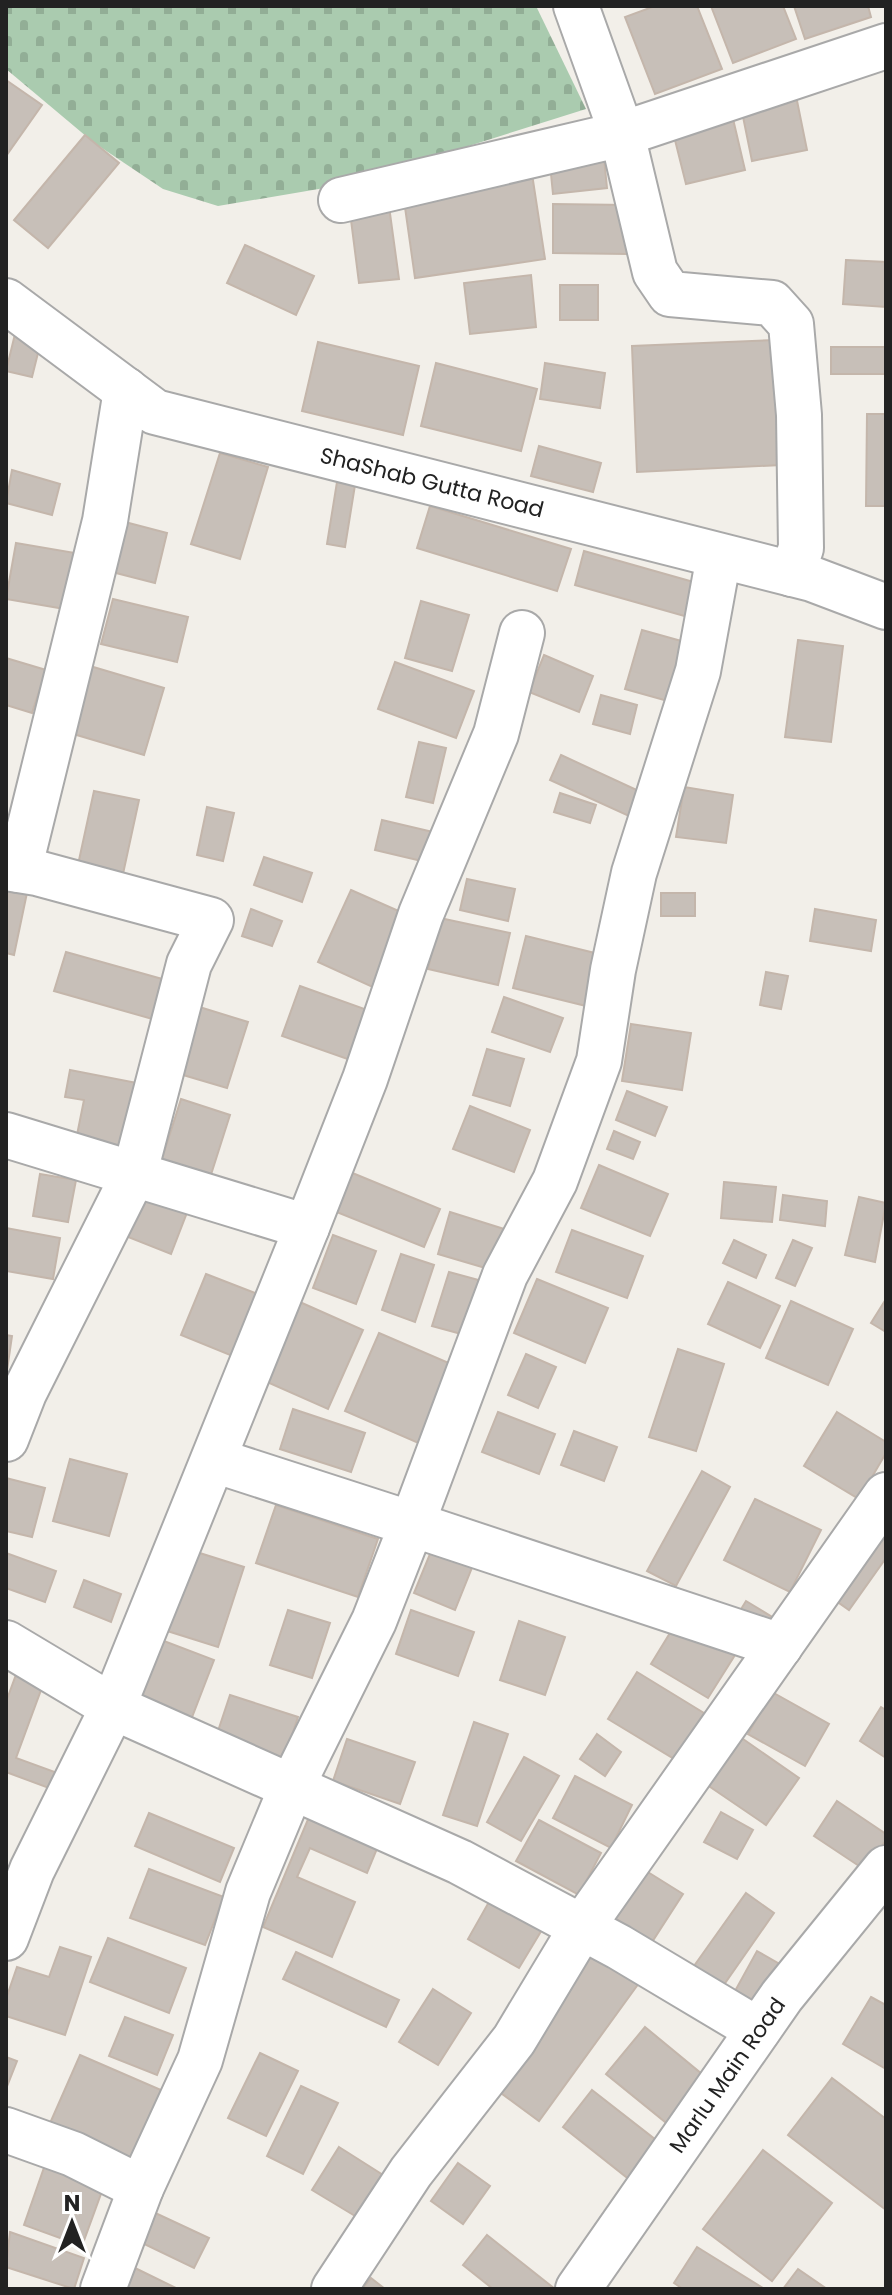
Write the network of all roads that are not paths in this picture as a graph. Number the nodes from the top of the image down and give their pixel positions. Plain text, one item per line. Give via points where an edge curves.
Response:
1 (576, 6) edge
2 (886, 46) edge
3 (622, 134) junction
4 (341, 200) dead end
5 (6, 301) edge
6 (126, 390) junction
7 (719, 556) junction
8 (792, 574) junction
9 (886, 607) edge
10 (522, 633) dead end
11 (12, 869) edge
12 (6, 1135) edge
13 (135, 1172) junction
14 (307, 1227) junction
15 (9, 1426) edge
16 (214, 1460) junction
17 (886, 1495) edge
18 (412, 1524) junction
19 (6, 1643) edge
20 (780, 1646) junction
21 (113, 1707) junction
22 (293, 1784) junction
23 (886, 1868) edge
24 (582, 1927) junction
25 (6, 1938) edge
26 (758, 2030) junction
27 (6, 2130) edge
28 (141, 2188) junction
29 (103, 2289) edge
30 (334, 2289) edge
31 (578, 2289) edge

1 - 3 street
2 - 3 street
3 - 4 street
3 - 8 street via 655,272 670,294 772,303 791,324 801,548
5 - 6 street, ShaShab Gutta Road
6 - 7 street, ShaShab Gutta Road via 155,412
6 - 11 street via 105,521
7 - 8 street, ShaShab Gutta Road
7 - 18 street via 698,671 634,873 599,1061 555,1181 505,1275
8 - 9 street, ShaShab Gutta Road
10 - 14 street via 496,734 421,914
11 - 13 street via 211,920 189,964
12 - 13 street
13 - 14 street
13 - 15 street
14 - 16 street
16 - 18 street
16 - 21 street
17 - 20 street
18 - 20 street
18 - 22 street via 374,1621
19 - 21 street
20 - 24 street
21 - 22 street
21 - 25 street via 32,1870
22 - 24 street via 460,1862
22 - 28 street via 248,1892 200,2060
23 - 26 street, Marlu Main Road
24 - 26 street
24 - 30 street via 514,2040 411,2172
26 - 31 street, Marlu Main Road
27 - 28 street via 73,2154
28 - 29 street

